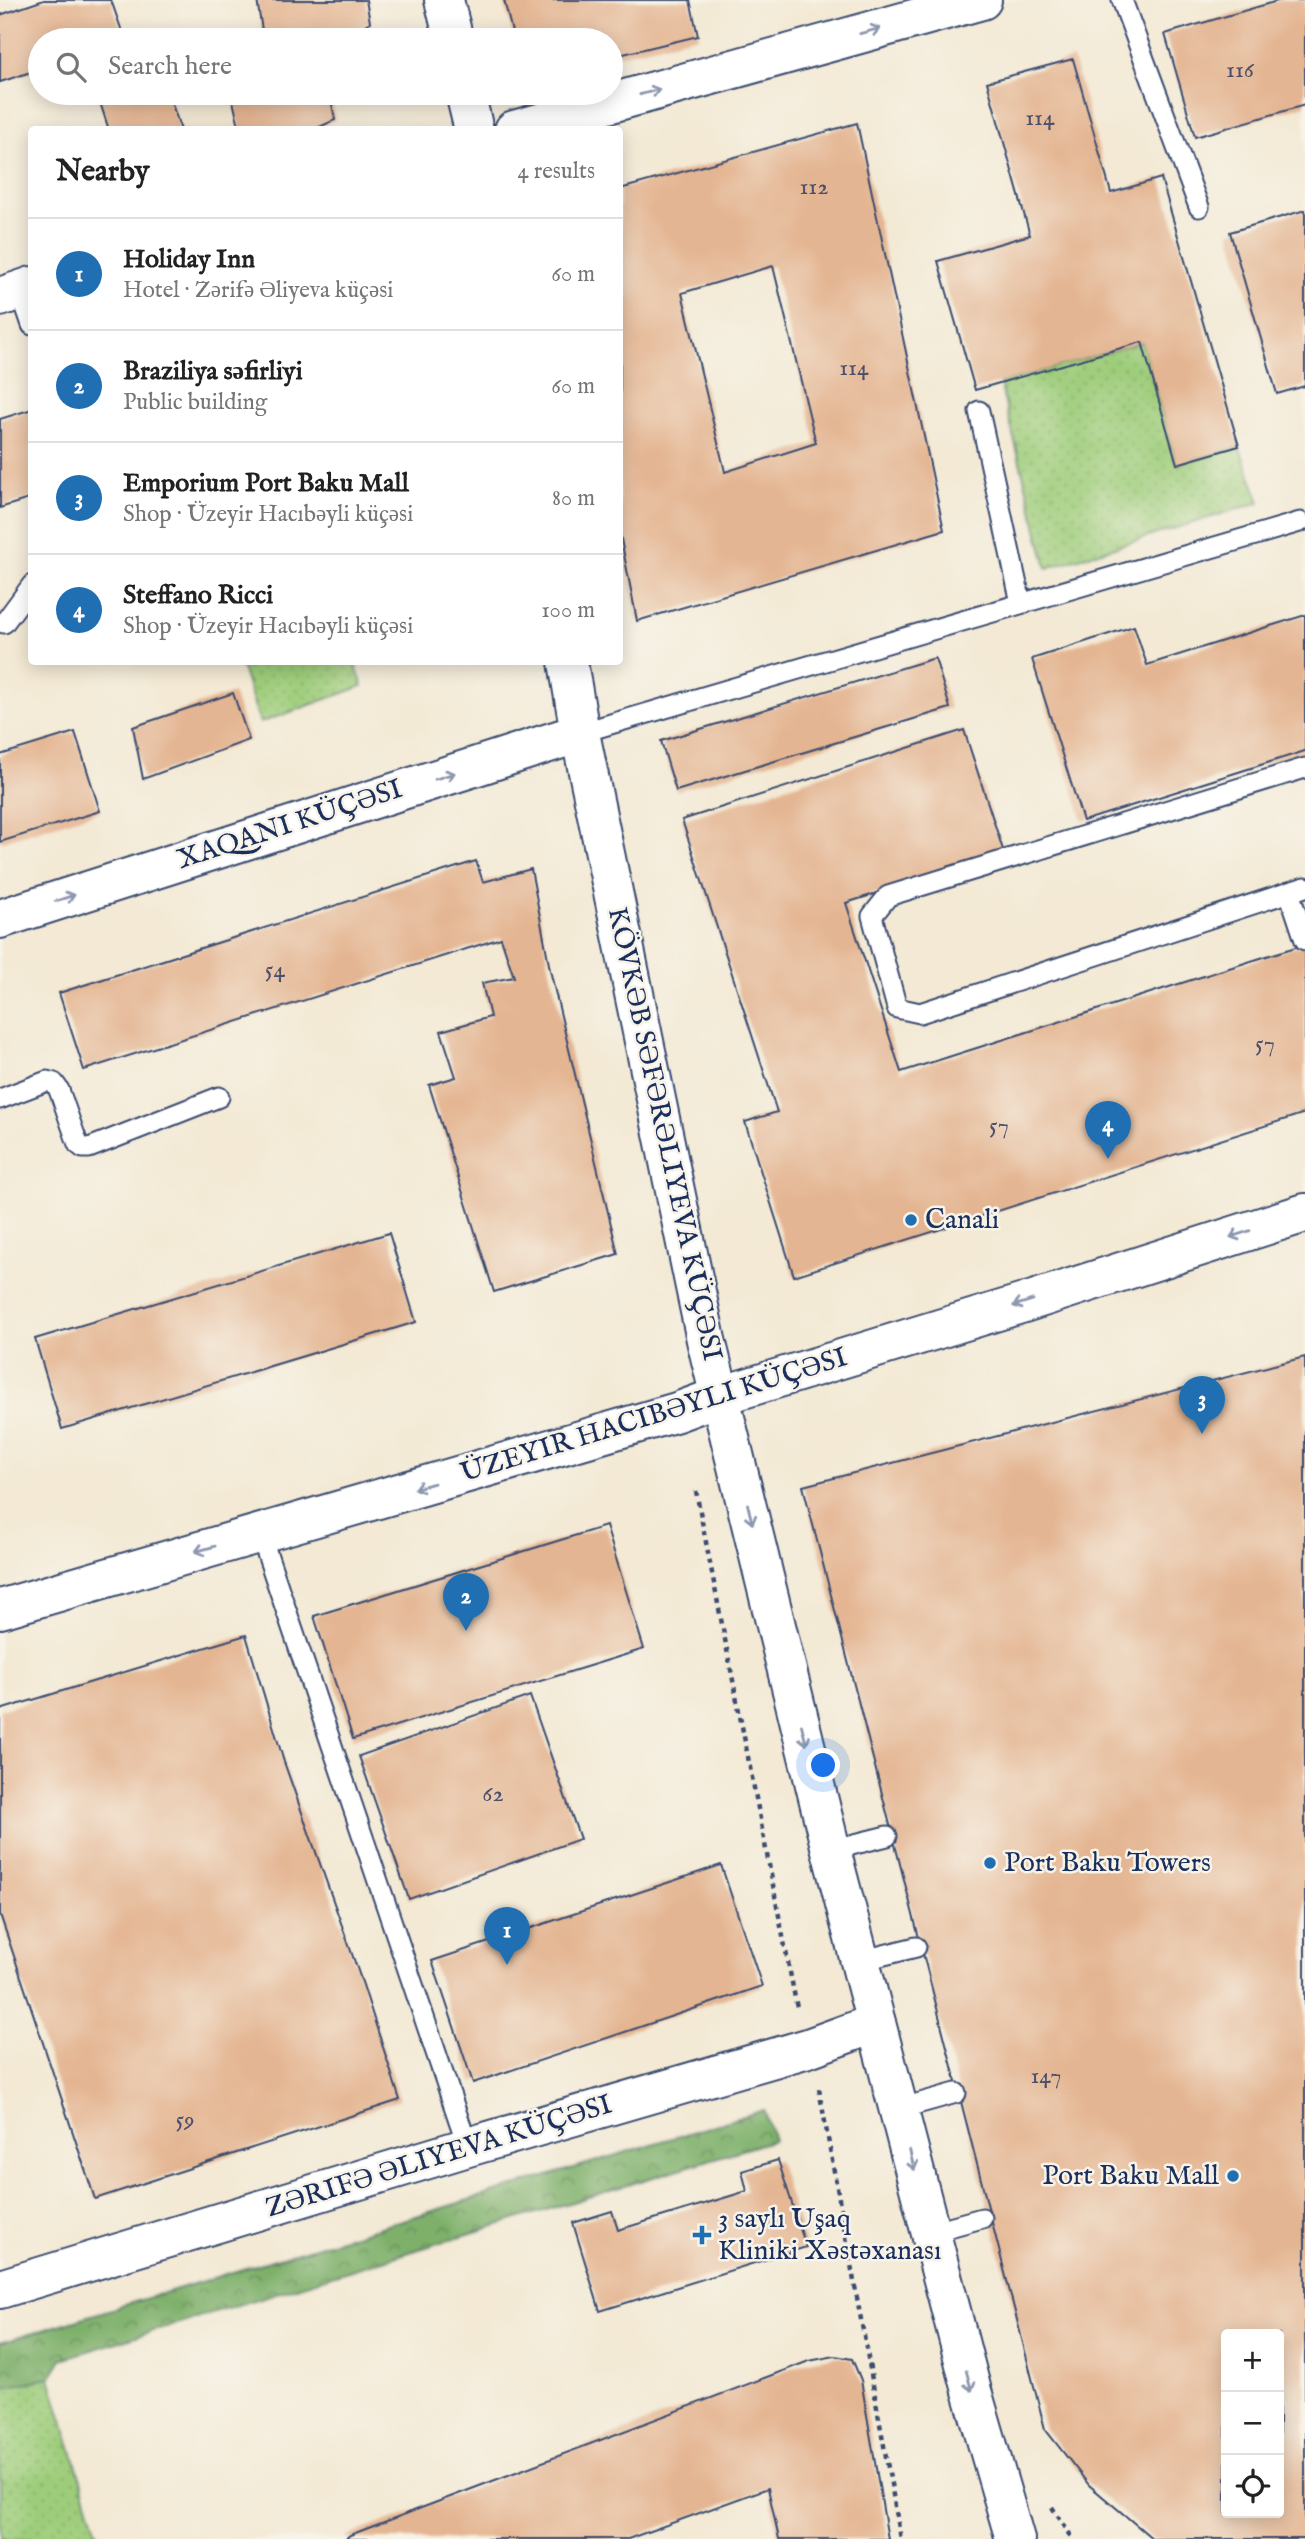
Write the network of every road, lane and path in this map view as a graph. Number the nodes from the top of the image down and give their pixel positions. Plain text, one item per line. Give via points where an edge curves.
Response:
1 (444, 0) edge
2 (982, 0) edge
3 (1122, 0) edge
4 (451, 28) edge
5 (623, 100) edge
6 (469, 105) edge
7 (604, 105) edge
8 (473, 126) edge
9 (528, 126) edge
10 (1199, 208) dead end
11 (979, 411) dead end
12 (1300, 522) dead end
13 (28, 590) edge
14 (1021, 603) junction
15 (4, 623) dead end
16 (569, 665) edge
17 (580, 733) junction
18 (1305, 768) edge
19 (1297, 890) edge
20 (0, 919) edge
21 (1305, 940) edge
22 (219, 1097) dead end
23 (0, 1099) edge
24 (1305, 1213) edge
25 (720, 1396) junction
26 (695, 1487) dead end
27 (260, 1533) junction
28 (0, 1609) edge
29 (887, 1836) dead end
30 (831, 1850) junction
31 (916, 1947) dead end
32 (860, 1961) junction
33 (799, 2019) dead end
34 (876, 2023) junction
35 (818, 2084) dead end
36 (956, 2093) dead end
37 (899, 2109) junction
38 (468, 2147) junction
39 (982, 2218) dead end
40 (931, 2232) junction
41 (0, 2289) edge
42 (901, 2539) edge
43 (1015, 2539) edge

1 - 4 main road
5 -> 2 main road
3 - 10 lane
6 - 8 main road
9 -> 7 main road
11 - 14 lane
12 - 14 lane
13 - 15 lane
14 - 17 lane
16 - 17 main road, KÖVKƏB SƏFƏRƏLIYEVA KÜÇƏSI
20 -> 17 main road, XAQANI KÜÇƏSI
17 - 25 main road, KÖVKƏB SƏFƏRƏLIYEVA KÜÇƏSI
18 - 19 lane via 888,896 872,916 897,1008 920,1013
19 - 21 lane
22 - 23 lane via 89,1148 78,1144 54,1083 47,1081
24 -> 25 main road
25 -> 27 main road
25 -> 30 main road, KÖVKƏB SƏFƏRƏLIYEVA KÜÇƏSI
26 - 33 path
27 -> 28 main road
27 - 38 lane
29 - 30 lane
30 - 32 main road, KÖVKƏB SƏFƏRƏLIYEVA KÜÇƏSI
31 - 32 lane
32 - 34 main road, KÖVKƏB SƏFƏRƏLIYEVA KÜÇƏSI
34 - 37 main road, KÖVKƏB SƏFƏRƏLIYEVA KÜÇƏSI
34 - 38 main road, ZƏRIFƏ ƏLIYEVA KÜÇƏSI via 808,2048
35 - 42 path
36 - 37 lane
37 -> 40 main road, KÖVKƏB SƏFƏRƏLIYEVA KÜÇƏSI
38 - 41 main road, ZƏRIFƏ ƏLIYEVA KÜÇƏSI
39 - 40 lane
40 -> 43 main road, KÖVKƏB SƏFƏRƏLIYEVA KÜÇƏSI

